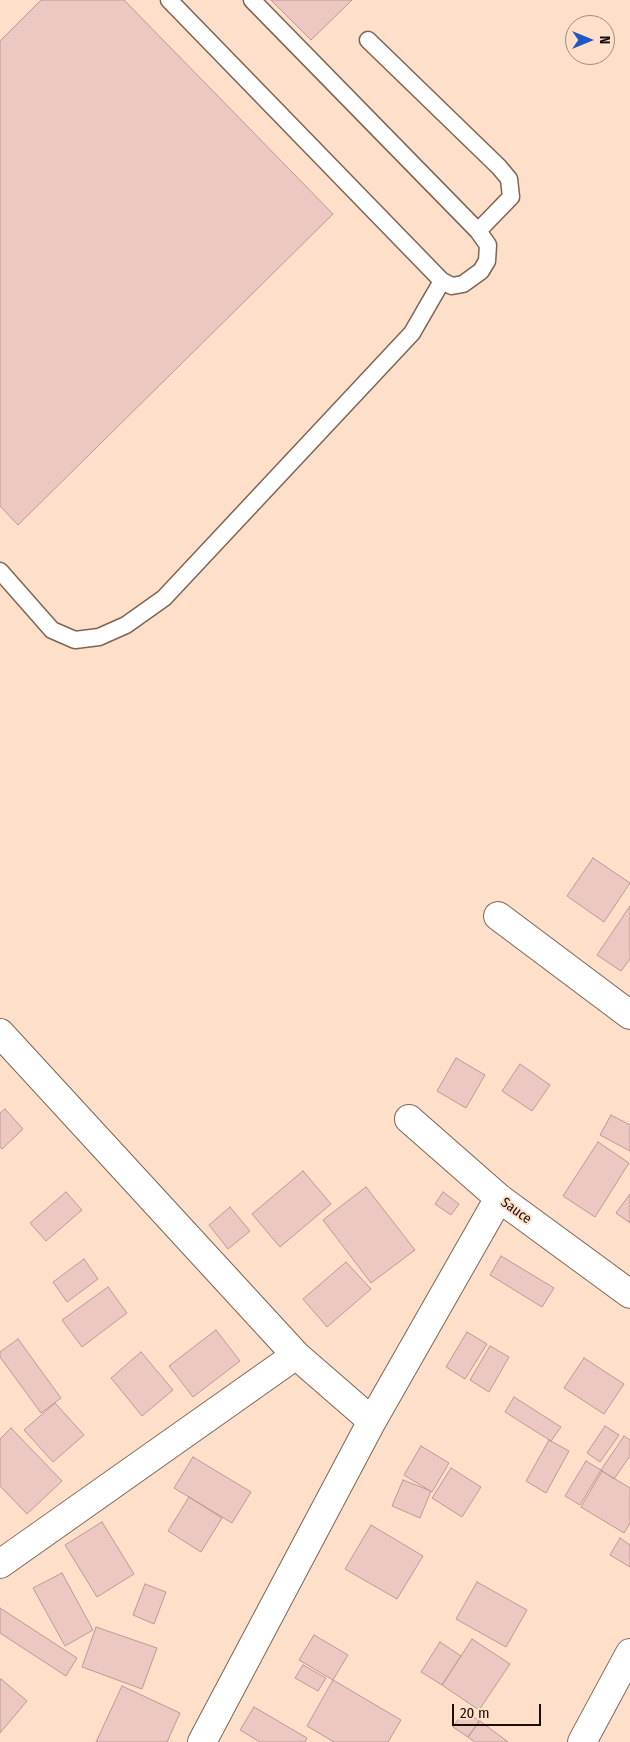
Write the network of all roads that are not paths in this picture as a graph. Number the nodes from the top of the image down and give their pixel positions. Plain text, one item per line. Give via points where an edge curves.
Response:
1 (168, 0) edge
2 (252, 0) edge
3 (368, 40) dead end
4 (478, 231) junction
5 (442, 281) junction
6 (0, 571) edge
7 (498, 916) dead end
8 (630, 1015) edge
9 (0, 1034) edge
10 (409, 1120) dead end
11 (499, 1198) junction
12 (630, 1294) edge
13 (296, 1355) junction
14 (372, 1421) junction
15 (0, 1564) edge
16 (630, 1653) edge
17 (202, 1742) edge
18 (582, 1742) edge

1 - 5 lane
2 - 4 lane
3 - 4 lane via 509,179 511,197
4 - 5 lane via 488,245 487,261 481,271 462,284 452,286
5 - 6 lane via 412,333 164,598 126,625 99,637 75,640 52,630
7 - 8 street
9 - 13 street
10 - 11 street, Sauce
11 - 12 street, Sauce
11 - 14 street
13 - 14 street
13 - 15 street
14 - 17 street
16 - 18 street

